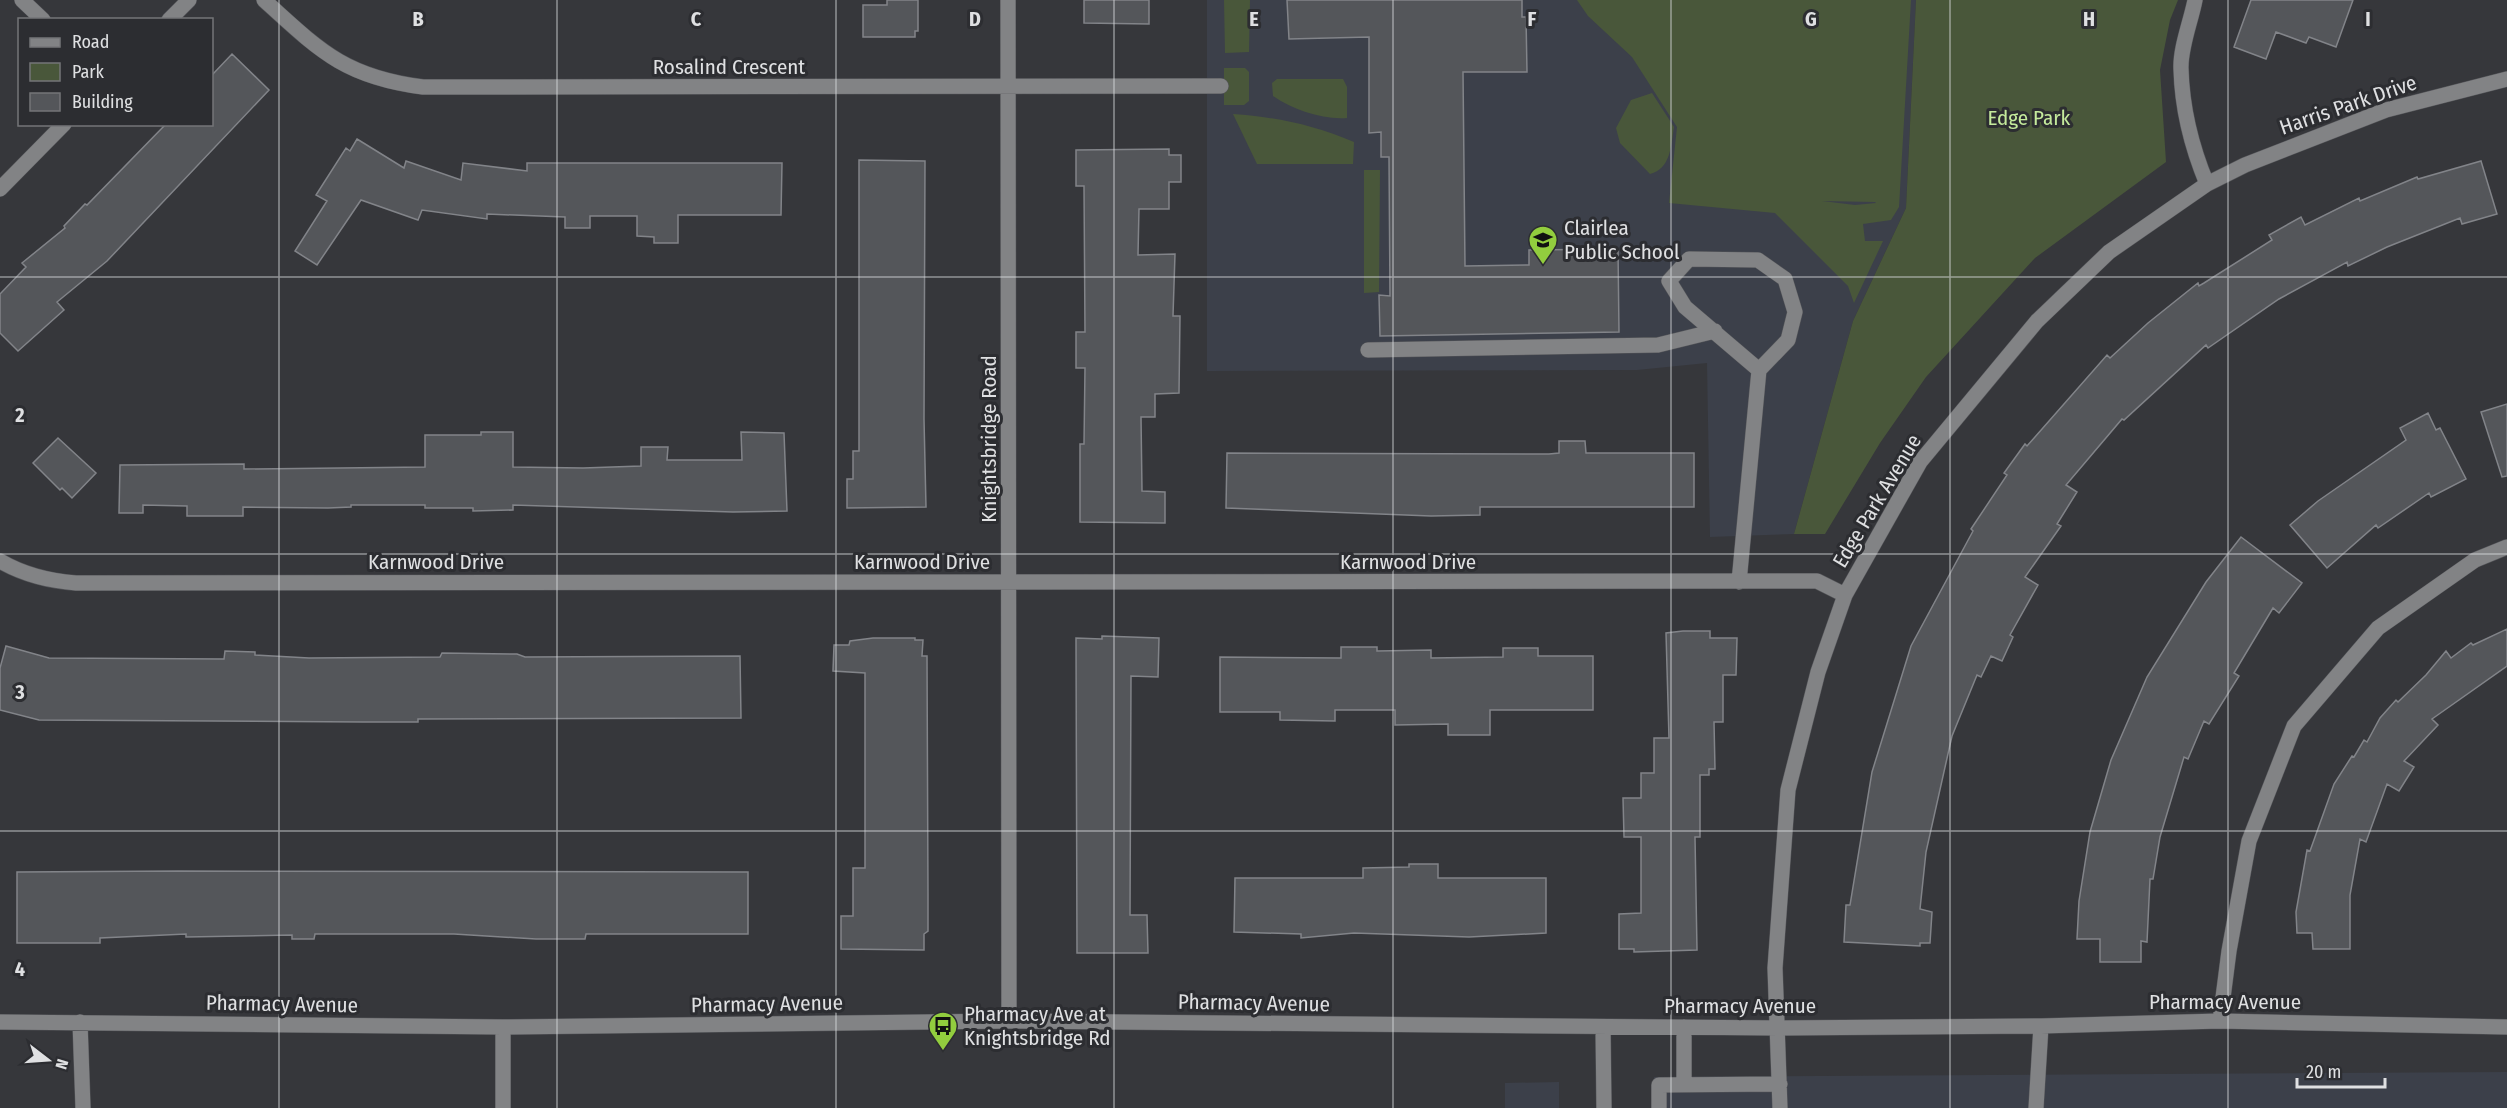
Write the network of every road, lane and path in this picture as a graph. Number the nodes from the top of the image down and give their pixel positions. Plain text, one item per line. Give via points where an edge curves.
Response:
1 (22, 0) edge
2 (189, 0) edge
3 (264, 0) edge
4 (1008, 0) edge
5 (2195, 0) edge
6 (40, 18) edge
7 (171, 18) edge
8 (2507, 79) edge
9 (1221, 86) dead end
10 (1009, 87) junction
11 (62, 126) edge
12 (2207, 184) junction
13 (0, 189) edge
14 (1716, 331) junction
15 (1368, 350) dead end
16 (1760, 370) junction
17 (2507, 547) edge
18 (0, 561) edge
19 (1010, 582) junction
20 (1739, 582) junction
21 (1845, 595) junction
22 (2220, 1021) junction
23 (0, 1022) edge
24 (80, 1022) junction
25 (1010, 1022) junction
26 (2041, 1026) junction
27 (1603, 1027) junction
28 (1684, 1027) junction
29 (2507, 1027) edge
30 (503, 1028) junction
31 (1779, 1028) junction
32 (1684, 1084) junction
33 (1780, 1084) junction
34 (83, 1108) edge
35 (503, 1108) edge
36 (1604, 1108) edge
37 (1659, 1108) edge
38 (1780, 1108) edge
39 (2036, 1108) edge

1 - 6 street
2 - 7 street
3 - 10 street, Rosalind Crescent via 304,37 348,68 385,81 423,87
4 - 10 street, Knightsbridge Road
5 - 12 street via 2181,68 2188,126
8 - 12 street, Harris Park Drive via 2386,110 2245,165
9 - 10 street, Rosalind Crescent
10 - 19 street, Knightsbridge Road
11 - 13 street
12 - 21 street, Edge Park Avenue via 2109,252 2037,321 1920,462
14 - 15 street via 1658,345
14 - 16 street
14 - 16 street via 1685,307 1669,281 1689,259 1758,260 1785,279 1795,312 1788,340
16 - 20 street
17 - 22 street via 2475,560 2378,628 2294,726 2249,841
18 - 19 street, Karnwood Drive via 51,581 76,584
19 - 20 street, Karnwood Drive
19 - 25 street, Knightsbridge Road
20 - 21 street, Karnwood Drive via 1817,581
21 - 31 street, Edge Park Avenue via 1818,672 1788,790 1775,968
22 - 26 street, Pharmacy Avenue
22 - 29 street, Pharmacy Avenue
23 - 24 street, Pharmacy Avenue
24 - 30 street, Pharmacy Avenue
24 - 34 street
25 - 27 street, Pharmacy Avenue
25 - 30 street, Pharmacy Avenue
26 - 31 street, Pharmacy Avenue
26 - 39 street
27 - 28 street, Pharmacy Avenue
27 - 36 street
28 - 31 street, Pharmacy Avenue
28 - 32 street
30 - 35 street
31 - 33 street, Edge Park Avenue
32 - 33 street
32 - 37 street via 1659,1085
33 - 38 street, Edge Park Avenue

